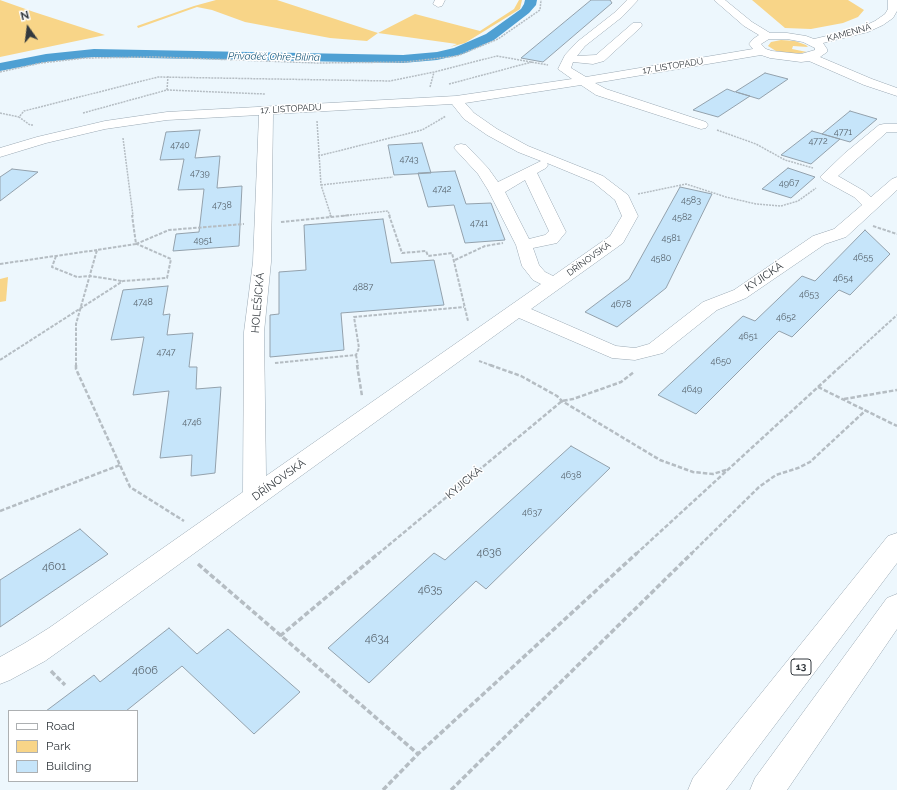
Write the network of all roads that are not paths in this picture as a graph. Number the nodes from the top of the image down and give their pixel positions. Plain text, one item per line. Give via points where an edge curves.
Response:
1 (633, 0) edge
2 (719, 0) edge
3 (893, 0) edge
4 (637, 25) dead end
5 (768, 36) junction
6 (814, 42) junction
7 (762, 51) junction
8 (810, 57) junction
9 (569, 58) junction
10 (584, 81) junction
11 (897, 92) edge
12 (456, 100) junction
13 (266, 102) junction
14 (701, 125) road end
15 (897, 128) edge
16 (461, 148) dead end
17 (0, 153) edge
18 (550, 159) junction
19 (529, 172) junction
20 (897, 182) edge
21 (496, 190) junction
22 (872, 205) junction
23 (523, 243) junction
24 (561, 279) junction
25 (518, 310) junction
26 (255, 496) junction
27 (897, 543) edge
28 (897, 606) edge
29 (0, 671) edge
30 (705, 790) edge
31 (767, 790) edge

1 - 9 street
2 - 5 street via 748,24
3 - 6 street, KAMENNÁ via 894,9 879,23 864,30
4 - 9 street via 600,58
5 - 6 street via 787,36
5 - 7 street via 757,41 756,44
6 - 8 street via 821,52
7 - 8 street via 790,58
7 - 10 street, 17. LISTOPADU
8 - 11 street
9 - 10 street via 564,69
10 - 12 street, 17. LISTOPADU
10 - 14 street via 601,92
12 - 13 street, 17. LISTOPADU
12 - 18 street, DŘÍNOVSKÁ via 470,116 492,132 523,150
13 - 17 street, 17. LISTOPADU via 105,125
13 - 26 street, HOLEŠICKÁ via 262,262 254,332
15 - 22 street via 884,128 831,175
16 - 21 street via 483,171
18 - 19 street
18 - 24 street, DŘÍNOVSKÁ via 598,179 622,198 630,216 617,239
19 - 21 street
19 - 23 street via 558,232 552,239
20 - 22 street, KYJICKÁ
21 - 23 street
22 - 25 street, KYJICKÁ via 840,233 819,240 740,294 710,306 656,349 635,354 612,352
23 - 24 street via 539,276
24 - 25 street, DŘÍNOVSKÁ
25 - 26 street, DŘÍNOVSKÁ
26 - 29 street, DŘÍNOVSKÁ via 59,636
27 - 30 highway, 13
28 - 31 highway

